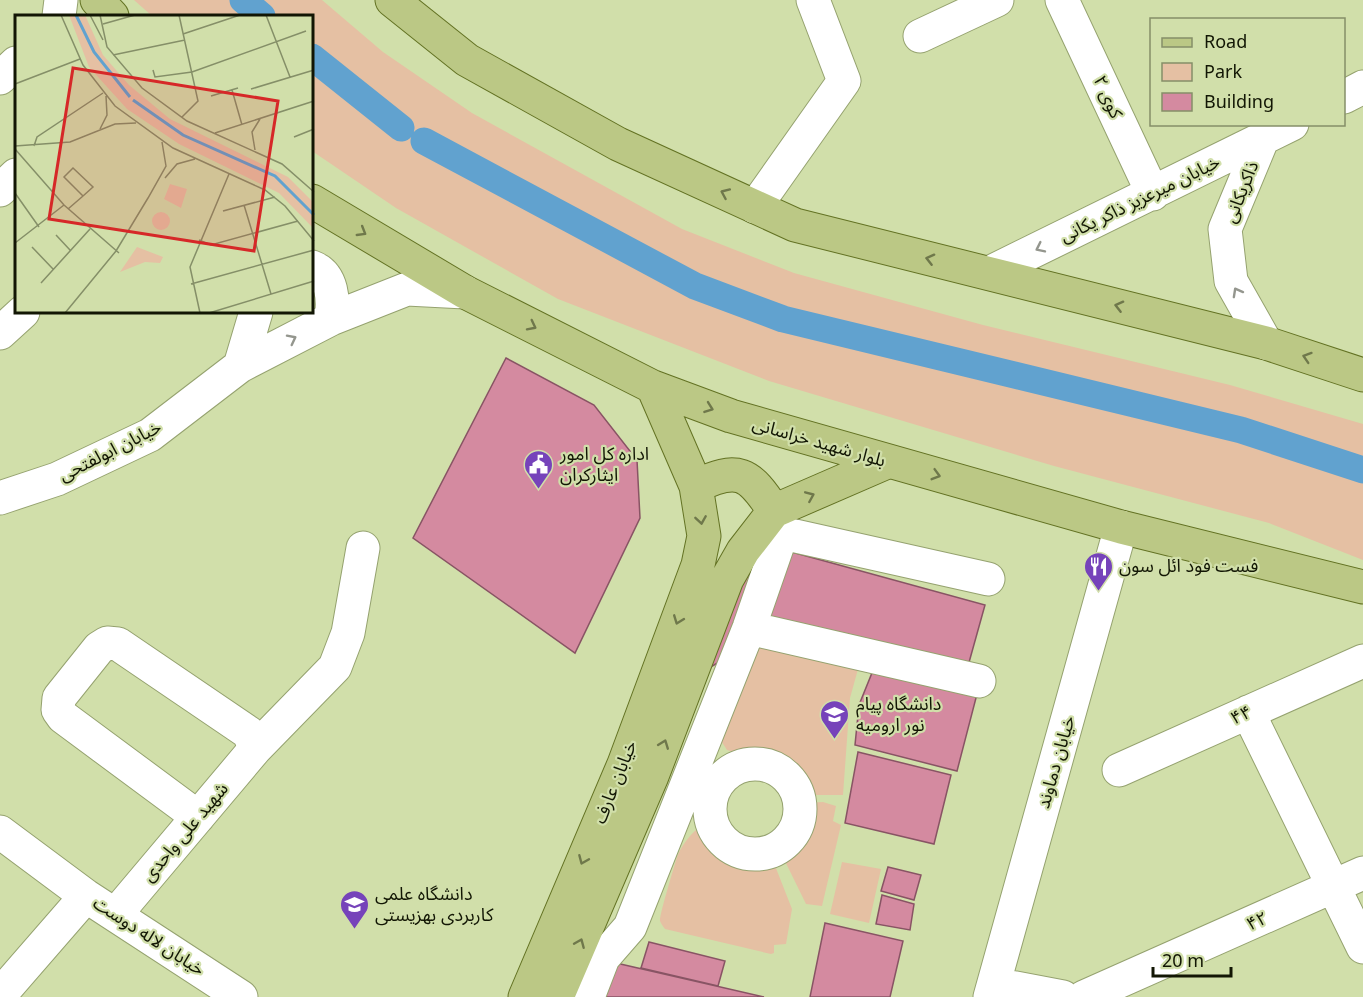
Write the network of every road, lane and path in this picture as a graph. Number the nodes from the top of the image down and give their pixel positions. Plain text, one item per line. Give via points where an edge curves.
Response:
1 (61, 0) edge
2 (97, 0) edge
3 (392, 0) edge
4 (813, 0) edge
5 (997, 0) edge
6 (1062, 0) edge
7 (59, 15) edge
8 (111, 15) edge
9 (920, 36) dead end
10 (15, 64) edge
11 (0, 78) edge
12 (1363, 87) edge
13 (1345, 96) edge
14 (1288, 126) edge
15 (1262, 140) junction
16 (15, 176) edge
17 (0, 190) edge
18 (1153, 194) junction
19 (314, 202) edge
20 (755, 207) junction
21 (314, 268) edge
22 (989, 273) junction
23 (465, 292) junction
24 (20, 314) edge
25 (255, 314) edge
26 (331, 319) junction
27 (0, 333) edge
28 (1266, 343) junction
29 (240, 366) junction
30 (1363, 375) edge
31 (653, 387) junction
32 (887, 462) junction
33 (696, 486) junction
34 (0, 498) edge
35 (774, 511) junction
36 (1121, 526) junction
37 (363, 548) dead end
38 (988, 579) dead end
39 (1363, 587) edge
40 (749, 628) junction
41 (1363, 661) edge
42 (979, 681) dead end
43 (1248, 712) junction
44 (255, 749) junction
45 (1119, 770) dead end
46 (652, 776) junction
47 (701, 789) junction
48 (198, 817) junction
49 (0, 832) edge
50 (1363, 873) edge
51 (1334, 887) junction
52 (86, 896) junction
53 (116, 914) junction
54 (1363, 947) edge
55 (992, 990) edge
56 (0, 995) edge
57 (241, 997) edge
58 (525, 997) edge
59 (557, 997) edge
60 (588, 997) edge
61 (1064, 997) edge
62 (1084, 997) edge

1 - 7 street
2 - 8 main road
20 -> 3 main road via 618,144 467,60
4 - 20 street via 844,81
5 - 9 street
6 - 18 street, کوی ۲
10 - 11 street
12 - 13 street
14 - 15 street, خیابان میرعزیز ذاکر یکانی
15 - 18 street, خیابان میرعزیز ذاکر یکانی
28 -> 15 street, ذاکریکانی via 1231,282 1225,229
16 - 17 street
18 -> 22 street, خیابان میرعزیز ذاکر یکانی
19 -> 23 main road, بلوار شهید خراسانی
22 -> 20 main road via 795,225
21 - 26 street via 331,289
28 -> 22 main road
23 - 26 street, خیابان ابولفتحی via 407,289
23 -> 31 main road, بلوار شهید خراسانی
24 - 27 street
25 - 29 street
29 -> 26 street, خیابان ابولفتحی
30 -> 28 main road
29 - 34 street, خیابان ابولفتحی via 150,435 57,479
31 -> 32 main road, بلوار شهید خراسانی via 731,416
31 - 33 main road, خیابان عارف
35 -> 32 main road
32 -> 36 main road, بلوار شهید خراسانی
33 - 35 main road via 727,473 742,476 754,483
33 -> 58 main road, خیابان عارف via 704,536 698,565 624,764
46 -> 35 main road, خیابان عارف via 727,579 743,550
36 - 39 main road, بلوار شهید خراسانی
36 - 55 street, خیابان دماوند
37 - 44 street, شهید علی واحدی via 348,633 334,667
38 - 40 street via 782,533
40 - 42 street
40 - 47 street via 716,707
41 - 43 street, ۴۴
43 - 45 street, ۴۴
43 - 51 street
44 - 48 street, شهید علی واحدی
44 - 48 street via 249,733 118,644 106,643 99,648 59,698 58,710
46 - 47 street
59 -> 46 main road, خیابان عارف
47 - 60 street via 630,927 603,958
48 - 53 street, شهید علی واحدی
49 - 52 street, خیابان لاله دوست
50 - 51 street, ۴۲
51 - 54 street
51 - 62 street, ۴۲
52 - 53 street, خیابان لاله دوست
52 - 56 street
53 - 57 street, خیابان لاله دوست
55 - 61 street

